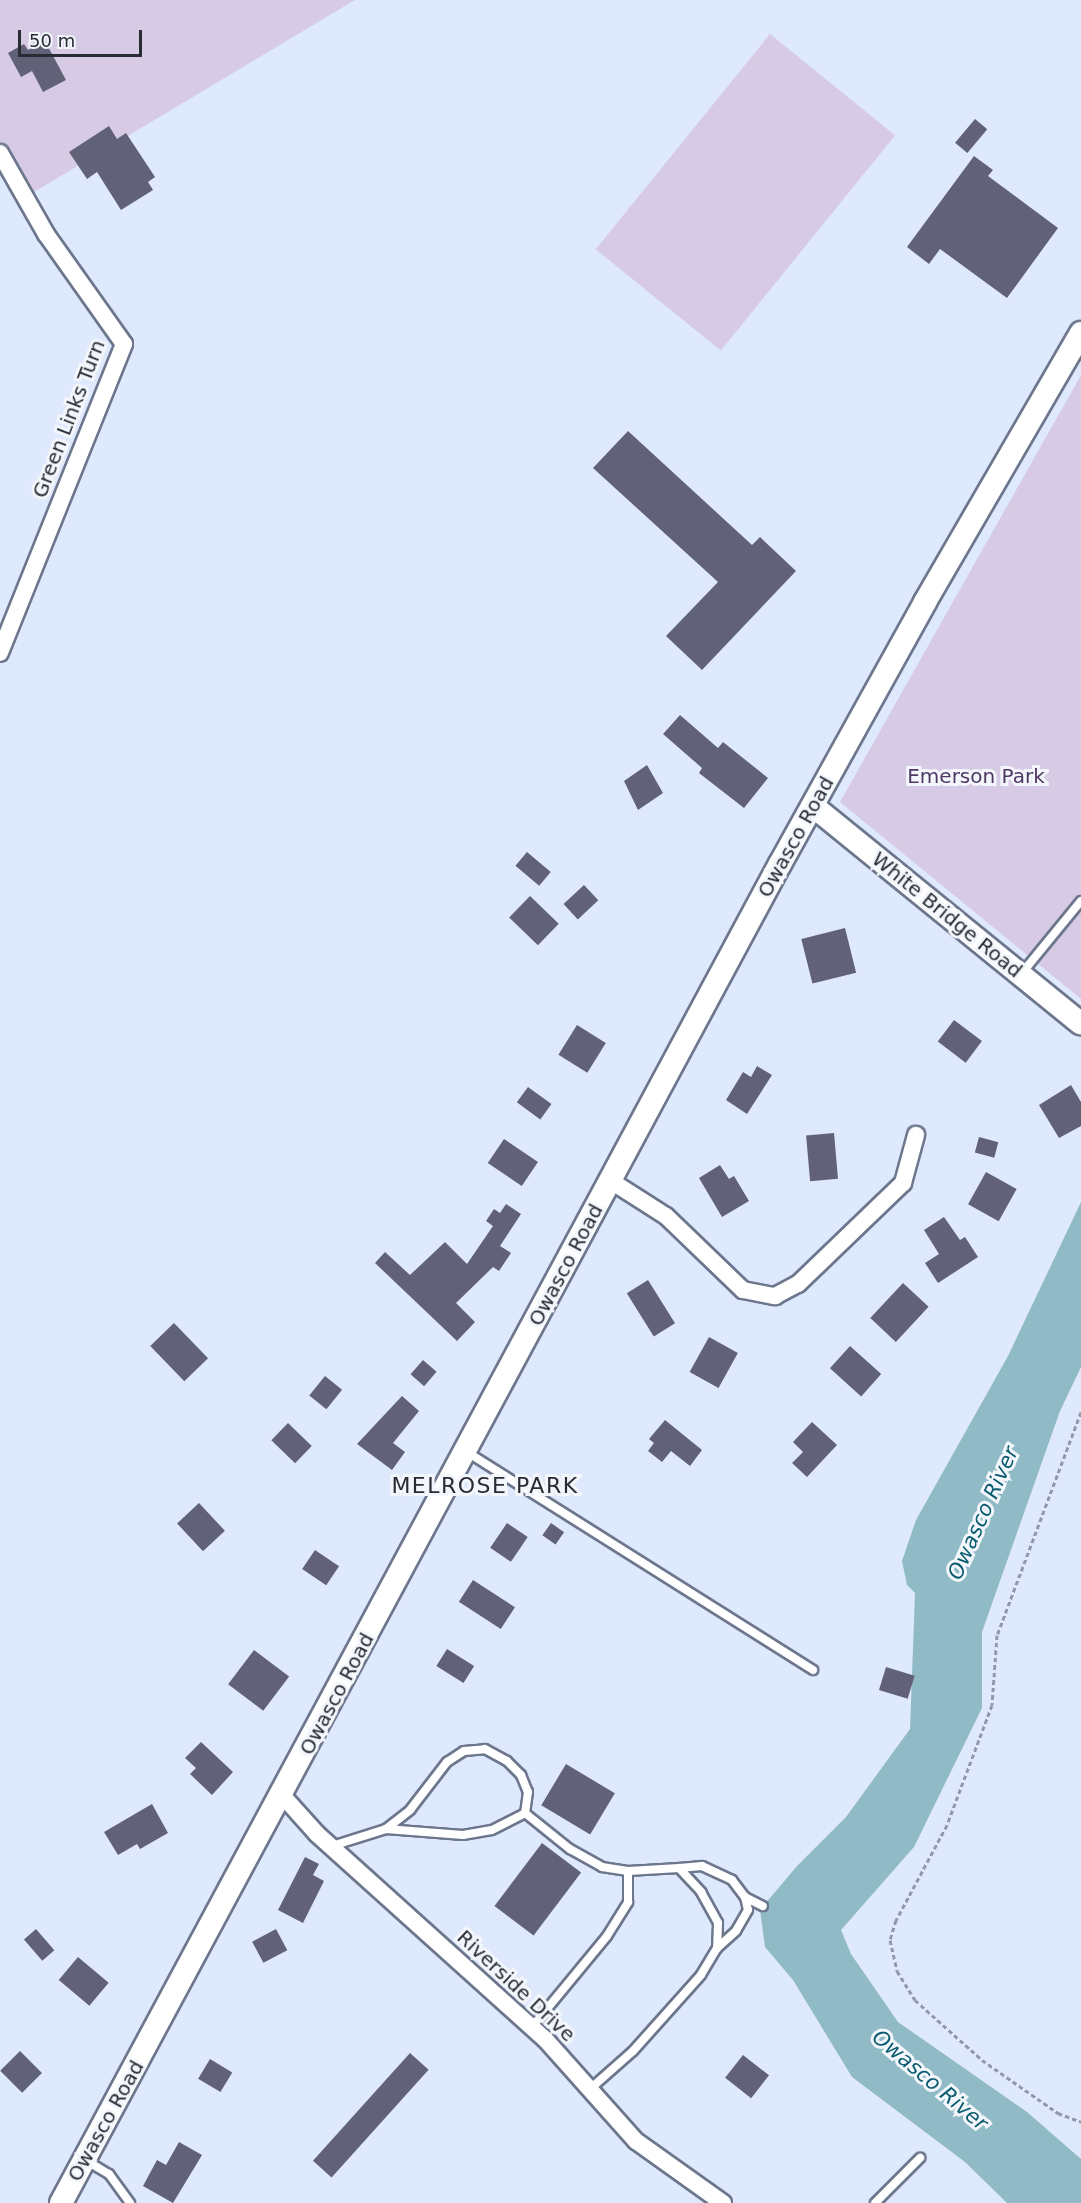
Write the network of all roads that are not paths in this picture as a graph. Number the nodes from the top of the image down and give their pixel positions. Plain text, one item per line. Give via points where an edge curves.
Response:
1 (0, 153) edge
2 (1081, 333) edge
3 (0, 653) edge
4 (813, 806) junction
5 (1081, 901) edge
6 (1020, 975) junction
7 (1081, 1024) edge
8 (916, 1135) dead end
9 (611, 1181) junction
10 (467, 1452) junction
11 (813, 1670) dead end
12 (282, 1796) junction
13 (525, 1813) junction
14 (386, 1829) junction
15 (332, 1846) junction
16 (679, 1868) junction
17 (628, 1871) junction
18 (745, 1897) junction
19 (763, 1906) dead end
20 (717, 1948) junction
21 (532, 2027) junction
22 (590, 2089) junction
23 (920, 2158) dead end
24 (84, 2159) junction
25 (61, 2203) edge
26 (130, 2203) edge
27 (723, 2203) edge
28 (875, 2203) edge

1 - 3 street, Green Links Turn via 46,234 124,344
2 - 4 main road, Owasco Road via 925,602
4 - 6 main road, White Bridge Road
4 - 9 main road, Owasco Road
5 - 6 lane
6 - 7 main road, White Bridge Road
8 - 9 street via 903,1183 798,1284 776,1296 761,1297 735,1285 666,1216
9 - 10 main road, Owasco Road
10 - 11 lane
10 - 12 main road, Owasco Road
12 - 15 street, Riverside Drive
12 - 24 main road, Owasco Road
13 - 14 lane via 492,1830 463,1835
13 - 14 lane via 528,1792 521,1775 507,1761 485,1749 464,1751 447,1762 410,1810
13 - 17 lane via 594,1863
14 - 15 lane
15 - 21 street, Riverside Drive
16 - 17 lane
16 - 18 lane via 702,1866 732,1880
16 - 20 lane via 701,1892 718,1923
17 - 21 lane via 628,1902 612,1928
18 - 19 lane
18 - 20 lane via 748,1910 736,1930
20 - 22 lane via 701,1975 648,2034
21 - 22 street, Riverside Drive
22 - 27 street, Riverside Drive via 636,2141
23 - 28 lane
24 - 25 main road, Owasco Road
24 - 26 lane via 109,2174

